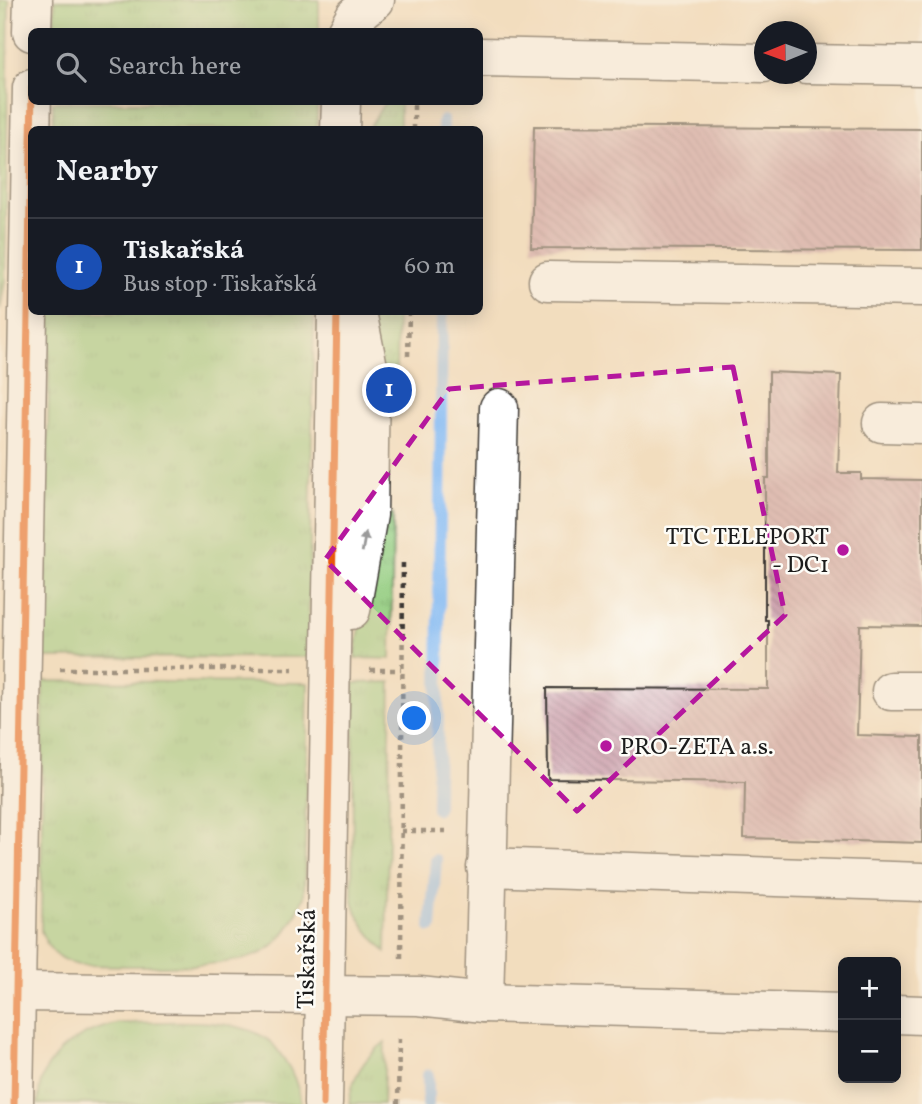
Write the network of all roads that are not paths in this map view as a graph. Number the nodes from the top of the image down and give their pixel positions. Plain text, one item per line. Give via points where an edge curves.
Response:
1 (33, 0) edge
2 (342, 0) edge
3 (375, 0) edge
4 (32, 28) edge
5 (344, 28) edge
6 (347, 28) edge
7 (483, 57) edge
8 (754, 63) edge
9 (817, 64) edge
10 (922, 66) edge
11 (32, 105) edge
12 (341, 105) edge
13 (31, 126) edge
14 (340, 126) edge
15 (28, 241) edge
16 (548, 281) dead end
17 (922, 286) edge
18 (28, 302) edge
19 (337, 315) edge
20 (358, 315) edge
21 (0, 391) edge
22 (499, 408) dead end
23 (882, 423) dead end
24 (922, 424) edge
25 (0, 604) edge
26 (22, 696) junction
27 (330, 729) junction
28 (486, 867) junction
29 (922, 882) edge
30 (16, 992) junction
31 (325, 995) junction
32 (484, 1003) junction
33 (838, 1013) edge
34 (901, 1014) edge
35 (922, 1015) edge
36 (14, 1104) edge
37 (323, 1104) edge

1 - 4 street
2 - 5 street
3 - 6 street
7 - 8 street
9 - 10 street
11 - 13 street
12 - 14 street
15 - 21 street
16 - 17 street
18 - 26 street
19 - 27 street, Tiskařská
27 -> 20 street via 368,515 370,377
22 - 28 street
23 - 24 street
25 - 26 street
26 - 30 street
27 - 31 street, Tiskařská
28 - 29 street
28 - 32 street
30 - 31 street
30 - 36 street
31 - 32 street via 419,996
31 - 37 street, Tiskařská
32 - 33 street
34 - 35 street

